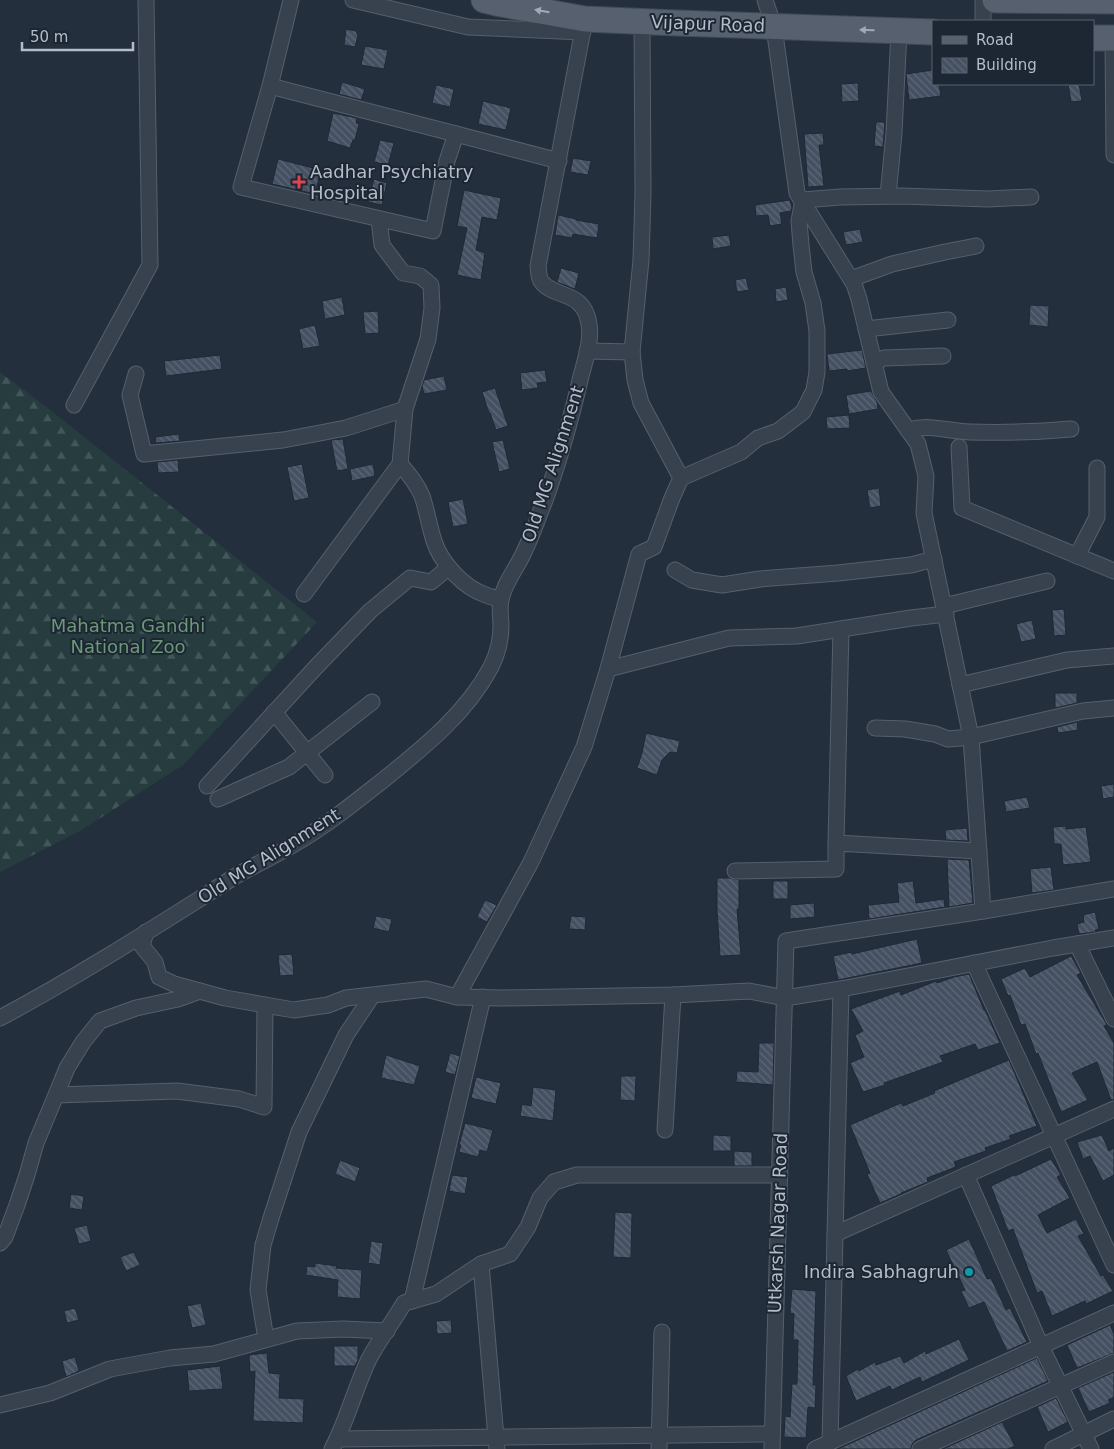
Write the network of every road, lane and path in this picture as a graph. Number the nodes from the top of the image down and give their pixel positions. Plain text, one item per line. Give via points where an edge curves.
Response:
1 (146, 0) edge
2 (291, 0) edge
3 (353, 0) edge
4 (484, 0) edge
5 (765, 0) edge
6 (983, 0) edge
7 (996, 0) edge
8 (1114, 2) edge
9 (983, 20) edge
10 (642, 22) junction
11 (584, 25) junction
12 (774, 27) junction
13 (899, 31) junction
14 (932, 32) edge
15 (1107, 38) edge
16 (270, 86) junction
17 (456, 134) junction
18 (1114, 155) edge
19 (559, 161) junction
20 (888, 196) junction
21 (1031, 197) dead end
22 (803, 200) junction
23 (379, 219) junction
24 (976, 246) dead end
25 (851, 278) junction
26 (948, 320) dead end
27 (866, 329) junction
28 (588, 351) junction
29 (632, 352) junction
30 (943, 356) dead end
31 (874, 362) junction
32 (136, 374) dead end
33 (74, 405) dead end
34 (405, 408) junction
35 (1071, 429) dead end
36 (908, 430) junction
37 (959, 446) dead end
38 (400, 464) junction
39 (1097, 468) dead end
40 (681, 478) junction
41 (1077, 556) junction
42 (934, 559) junction
43 (448, 568) junction
44 (675, 570) dead end
45 (1114, 571) edge
46 (1047, 581) dead end
47 (304, 594) dead end
48 (501, 599) junction
49 (945, 610) junction
50 (841, 629) junction
51 (1114, 656) edge
52 (608, 669) junction
53 (960, 684) junction
54 (372, 702) dead end
55 (1114, 708) edge
56 (274, 712) junction
57 (875, 728) dead end
58 (971, 737) junction
59 (307, 753) junction
60 (325, 775) dead end
61 (207, 786) dead end
62 (218, 799) dead end
63 (836, 843) junction
64 (979, 851) junction
65 (735, 871) dead end
66 (1114, 888) edge
67 (983, 910) junction
68 (146, 932) junction
69 (1114, 938) edge
70 (1077, 944) junction
71 (974, 963) junction
72 (841, 989) junction
73 (200, 991) junction
74 (673, 995) junction
75 (372, 996) junction
76 (457, 997) junction
77 (484, 997) junction
78 (785, 998) junction
79 (266, 1005) junction
80 (0, 1018) edge
81 (1114, 1019) edge
82 (56, 1095) junction
83 (1114, 1109) edge
84 (665, 1130) dead end
85 (1054, 1136) junction
86 (780, 1175) junction
87 (966, 1175) junction
88 (835, 1234) junction
89 (0, 1244) edge
90 (481, 1264) junction
91 (1114, 1265) edge
92 (412, 1301) junction
93 (1114, 1313) edge
94 (387, 1331) junction
95 (662, 1332) dead end
96 (266, 1339) junction
97 (1042, 1346) junction
98 (1114, 1362) edge
99 (1060, 1386) junction
100 (0, 1405) edge
101 (1114, 1420) edge
102 (1085, 1434) junction
103 (659, 1442) edge
104 (772, 1442) edge
105 (830, 1442) junction
106 (496, 1443) edge
107 (562, 1443) edge
108 (335, 1444) edge
109 (815, 1449) edge
110 (920, 1449) edge
111 (1053, 1449) edge
112 (1091, 1449) edge

1 - 33 street via 150,265
2 - 16 street
3 - 11 street via 468,27
11 -> 4 main road, Vijapur Road
5 - 12 street
6 - 9 street
7 - 8 main road
10 - 11 main road, Vijapur Road
10 - 12 main road, Vijapur Road
10 - 29 street via 641,260
11 - 19 street
13 -> 12 main road, Vijapur Road
12 - 22 street via 798,192
13 - 14 main road, Vijapur Road
13 - 20 street
15 - 18 street
16 - 17 street
16 - 23 street via 241,188
17 - 19 street
17 - 23 street via 433,231
19 - 28 street, Old MG Alignment via 538,266 539,278 546,287 573,298 584,309 590,325
20 - 21 street
20 - 22 street
22 - 25 street
22 - 40 street via 799,221 801,246 817,331 814,390 803,412 778,431 758,438 741,452
23 - 34 street via 382,245 403,273 420,276 431,284 428,339
24 - 25 street via 892,264
25 - 27 street via 860,299
26 - 27 street
27 - 31 street
28 - 29 street
28 - 48 street, Old MG Alignment via 550,487
29 - 40 street via 641,403
30 - 31 street via 884,358
31 - 36 street via 881,392
32 - 34 street via 130,395 144,454 283,440 346,428
34 - 38 street
35 - 36 street via 968,432 921,427
36 - 42 street via 918,444 926,476 924,513
37 - 41 street via 962,508
38 - 43 street via 422,496 434,543
38 - 47 street
39 - 41 street via 1097,517
40 - 52 street via 654,547 639,554
41 - 45 street
42 - 44 street via 910,565 722,585 692,580
42 - 49 street
43 - 48 street via 471,587
43 - 56 street via 431,582 410,578 316,666
46 - 49 street
48 - 68 street, Old MG Alignment via 501,627 495,657 476,690 451,722 316,831
49 - 50 street
49 - 53 street
50 - 52 street via 798,636 729,638
50 - 63 street
51 - 53 street via 1067,660
52 - 76 street via 584,747 535,854
53 - 58 street
54 - 59 street
55 - 58 street via 1084,711
56 - 59 street
56 - 61 street
57 - 58 street via 905,728 948,738
58 - 64 street
59 - 60 street
59 - 62 street via 289,767
63 - 64 street
63 - 65 street via 836,870
64 - 67 street
66 - 67 street
67 - 78 street, Utkarsh Nagar Road via 786,941
68 - 73 street via 142,946 155,962 159,976
68 - 80 street, Old MG Alignment
69 - 70 street
70 - 71 street
70 - 81 street
71 - 72 street
71 - 85 street
72 - 78 street
72 - 88 street
73 - 79 street
73 - 82 street via 100,1021 83,1042
74 - 77 street
74 - 78 street via 749,991
74 - 84 street
75 - 76 street via 426,989
75 - 79 street via 346,998 328,1005 294,1010
75 - 96 street via 346,1036 299,1132 271,1218 263,1245 258,1290
76 - 77 street
77 - 92 street
78 - 86 street, Utkarsh Nagar Road
79 - 82 street via 264,1107 239,1099 177,1091
82 - 89 street
83 - 85 street
85 - 87 street
85 - 91 street
86 - 90 street via 577,1175 554,1182 540,1198 528,1227 510,1254
86 - 104 street, Utkarsh Nagar Road
87 - 88 street
87 - 97 street
88 - 105 street
90 - 92 street via 436,1294
90 - 106 street
92 - 94 street via 404,1303
93 - 97 street
94 - 96 street via 297,1330
94 - 108 street via 370,1358
95 - 103 street
96 - 100 street via 214,1354 110,1369 50,1393
97 - 99 street
97 - 105 street
98 - 99 street
99 - 102 street
99 - 110 street
101 - 102 street
102 - 111 street
102 - 112 street
103 - 104 street
103 - 107 street
105 - 109 street
106 - 107 street
106 - 108 street

